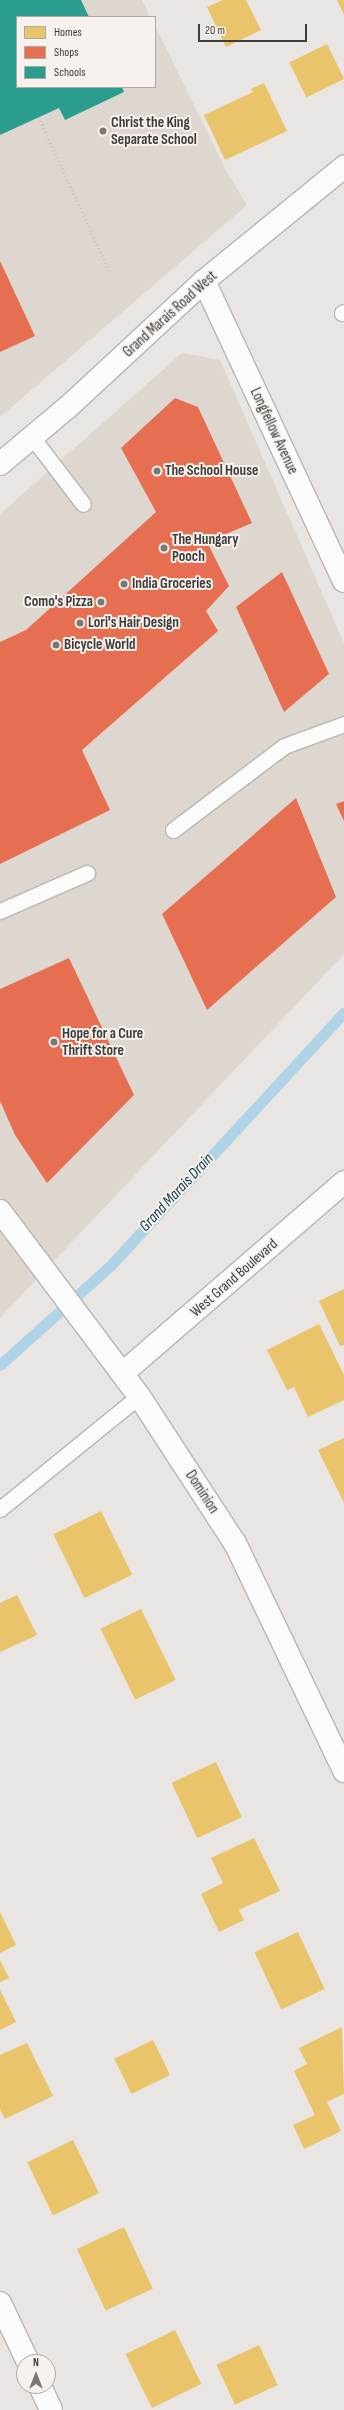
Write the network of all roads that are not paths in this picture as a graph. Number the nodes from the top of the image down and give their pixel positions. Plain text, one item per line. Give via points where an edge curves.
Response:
1 (344, 167) edge
2 (204, 281) junction
3 (32, 437) junction
4 (0, 464) edge
5 (82, 504) dead end
6 (344, 581) edge
7 (344, 724) edge
8 (173, 830) dead end
9 (88, 873) dead end
10 (0, 911) edge
11 (344, 1182) edge
12 (0, 1211) edge
13 (123, 1373) junction
14 (139, 1396) junction
15 (0, 1509) edge
16 (344, 1771) edge
17 (0, 2303) edge
18 (24, 2354) edge
19 (44, 2394) edge
20 (51, 2410) edge

1 - 2 street, Grand Marais Road West
2 - 3 street, Grand Marais Road West
2 - 6 street, Longfellow Avenue
3 - 4 street, Grand Marais Road West
3 - 5 lane
7 - 8 lane via 284,746
9 - 10 lane
11 - 13 street, West Grand Boulevard
12 - 13 street, Dominion
13 - 14 street, Dominion
14 - 15 lane
14 - 16 street, Dominion via 235,1543
17 - 18 street
19 - 20 street

